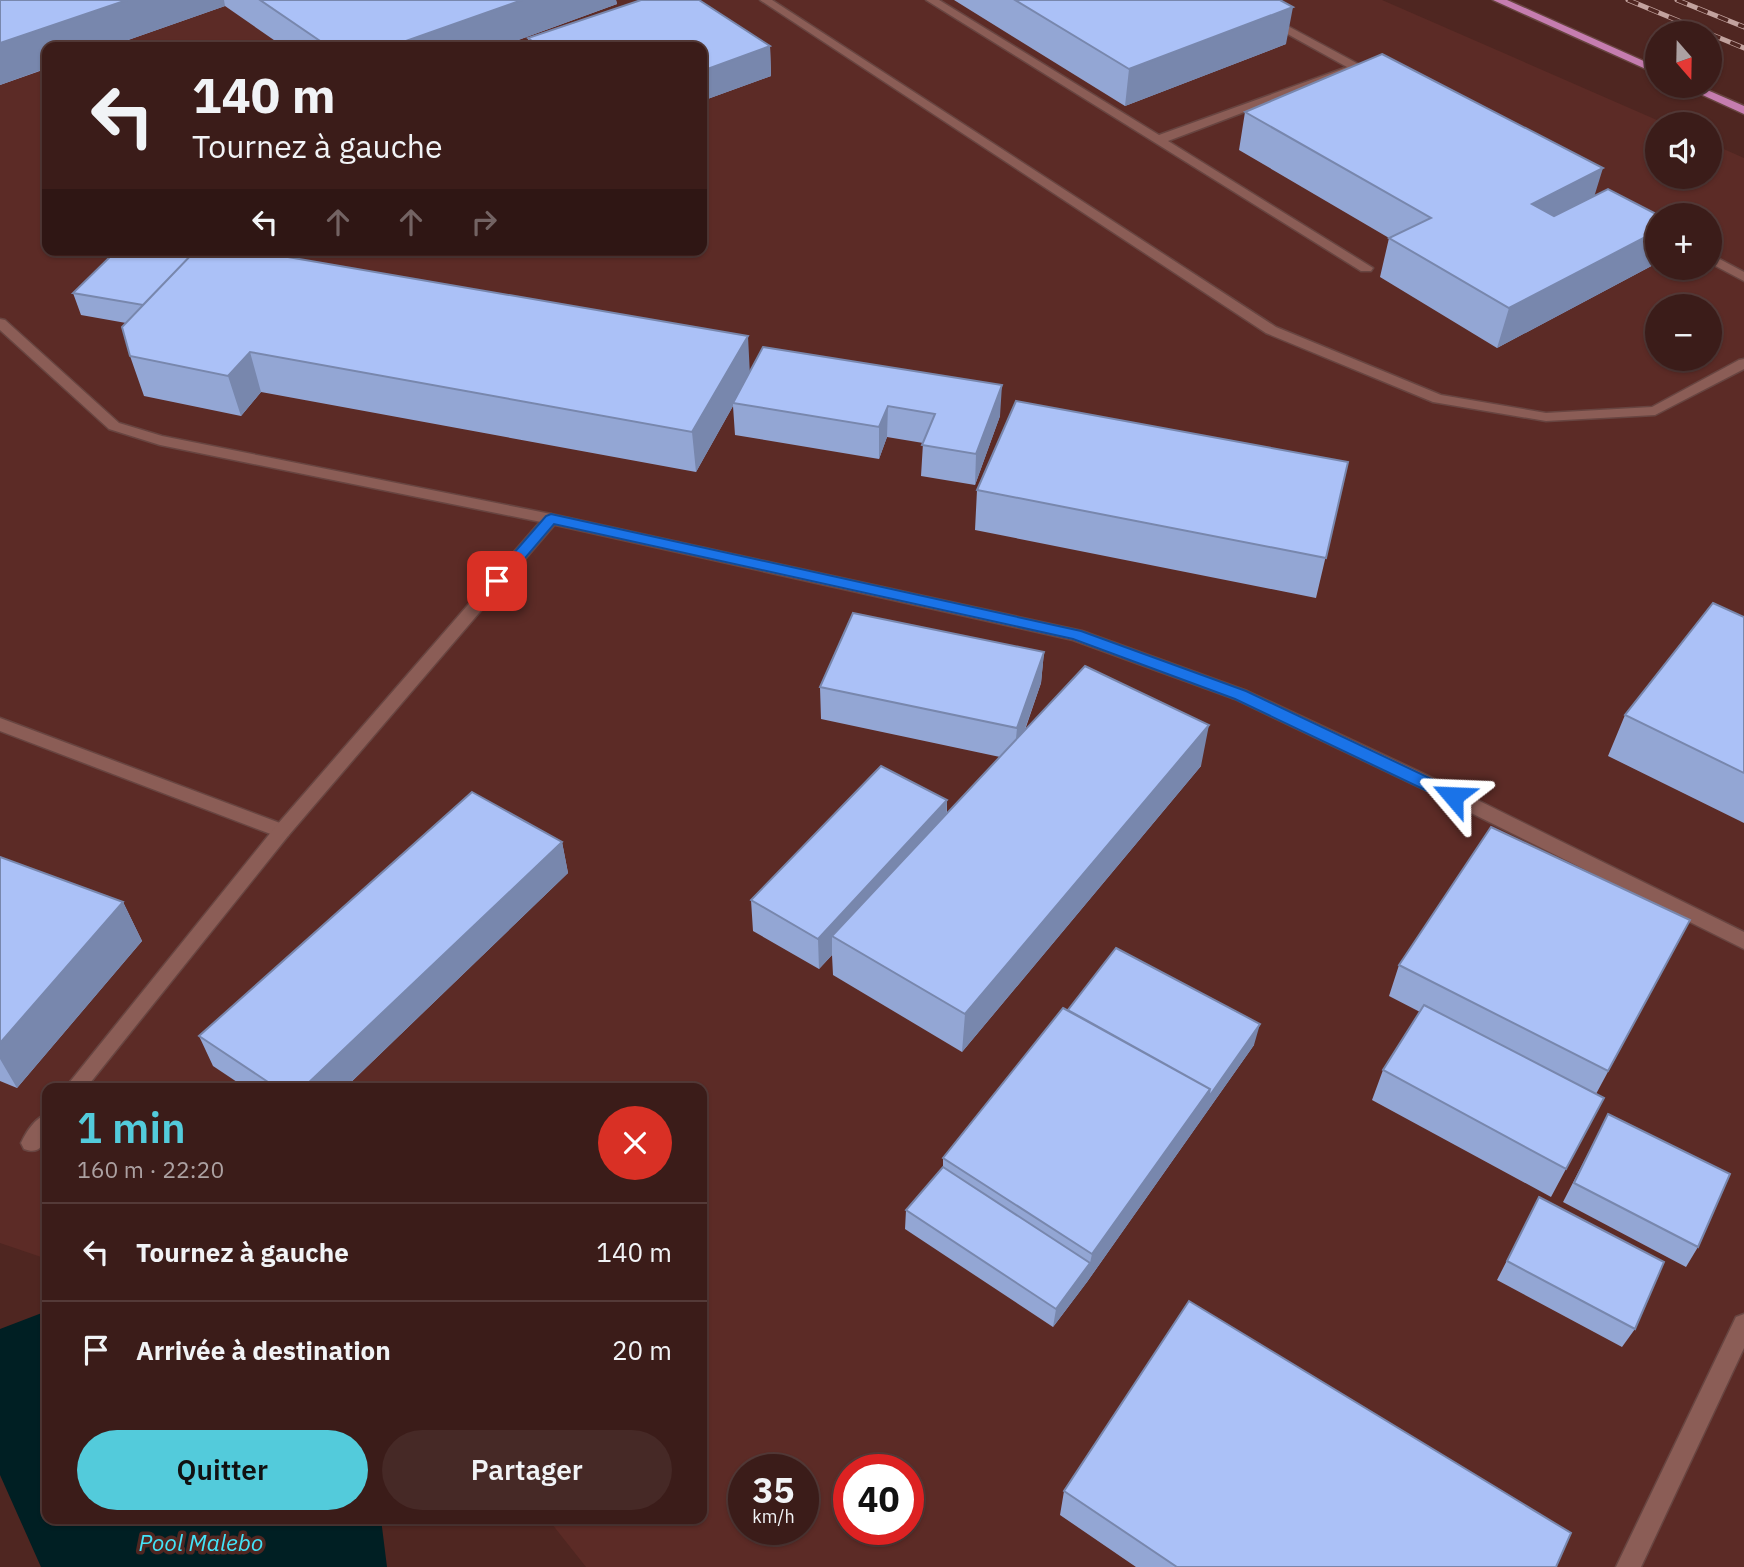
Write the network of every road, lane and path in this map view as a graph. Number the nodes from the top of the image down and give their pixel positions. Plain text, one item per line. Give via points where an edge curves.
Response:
1 (765, 0) edge
2 (931, 0) edge
3 (1231, 0) edge
4 (1498, 0) edge
5 (1645, 66) edge
6 (1356, 67) junction
7 (1380, 80) edge
8 (1716, 98) edge
9 (1744, 110) edge
10 (1158, 140) junction
11 (1722, 264) edge
12 (1366, 268) dead end
13 (1744, 276) edge
14 (1, 326) edge
15 (1744, 363) edge
16 (551, 519) junction
17 (0, 724) edge
18 (282, 831) junction
19 (1744, 941) edge
20 (79, 1083) edge
21 (42, 1129) edge
22 (31, 1143) dead end
23 (1744, 1324) edge
24 (1628, 1567) edge

1 - 15 street via 1271,330 1438,399 1546,417 1655,411
2 - 10 street
3 - 6 street
4 - 5 main road
6 - 7 street
6 - 10 street
8 - 9 main road
10 - 12 street
11 - 13 street
14 - 16 street via 114,426
16 - 18 street
16 - 19 street via 1076,635 1241,695
17 - 18 street
18 - 20 street
21 - 22 street
23 - 24 street

